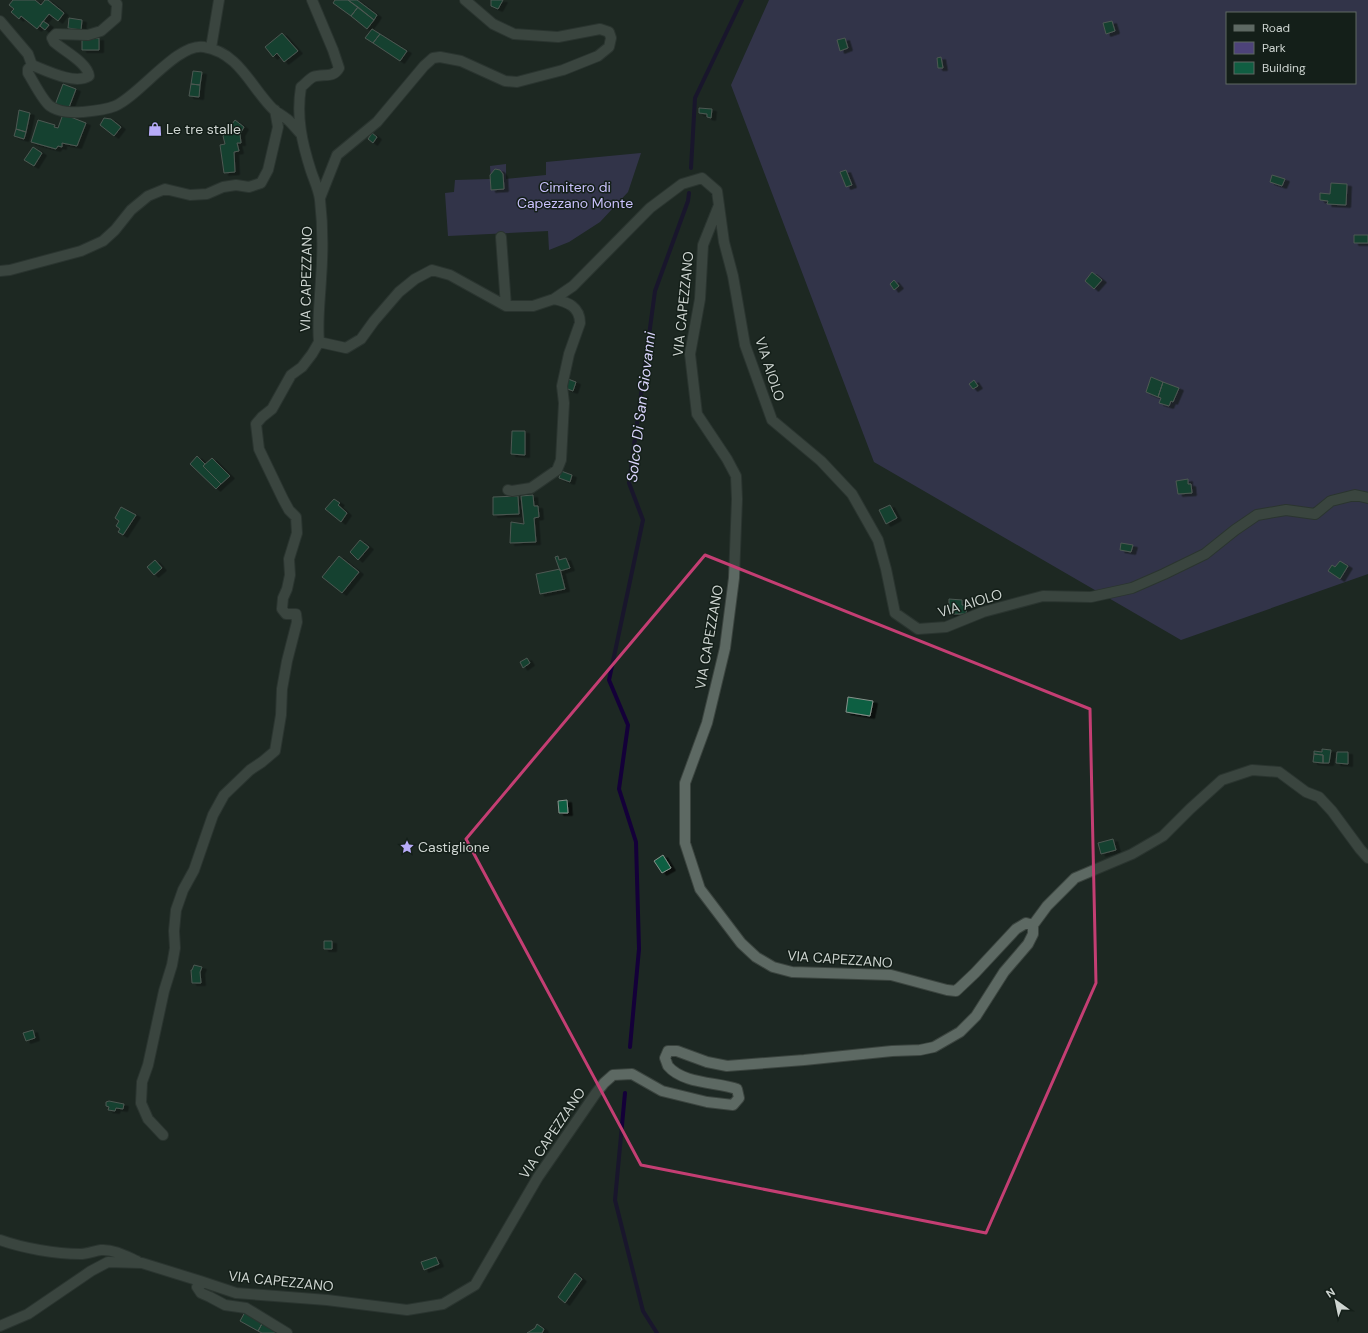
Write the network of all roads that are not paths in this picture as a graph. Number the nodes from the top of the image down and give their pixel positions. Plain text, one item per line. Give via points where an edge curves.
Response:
1 (219, 0) edge
2 (312, 0) edge
3 (464, 0) edge
4 (115, 2) edge
5 (0, 21) edge
6 (211, 48) junction
7 (32, 66) junction
8 (274, 110) junction
9 (301, 134) junction
10 (320, 198) junction
11 (719, 205) junction
12 (501, 236) dead end
13 (0, 271) edge
14 (554, 299) junction
15 (506, 306) junction
16 (319, 342) junction
17 (508, 490) dead end
18 (1368, 498) edge
19 (1368, 858) edge
20 (1033, 925) junction
21 (163, 1135) dead end
22 (0, 1240) edge
23 (142, 1263) junction
24 (200, 1281) junction
25 (0, 1326) edge
26 (287, 1333) edge

1 - 6 street
2 - 9 street, VIA CAPEZZANO via 339,68 330,75 312,78 301,87
3 - 10 street, VIA CAPEZZANO via 493,24 514,34 558,37 600,29 609,32 609,47 598,56 563,70 517,82 505,81 461,60 433,58 377,122 338,155
4 - 7 street via 116,18 101,31 88,35 56,34 52,38 84,65 89,71 89,76 78,80
5 - 7 street via 28,54
6 - 7 street via 202,46 179,55 115,106 74,113 50,106 28,73
6 - 8 street via 223,52 244,72
8 - 9 street via 288,119
8 - 13 street via 278,126 268,170 261,183 249,187 223,187 207,194 190,195 166,189 148,196 131,210 103,241 81,251
9 - 10 street, VIA CAPEZZANO
10 - 16 street, VIA CAPEZZANO via 322,237
11 - 14 street via 717,190 702,178 682,184 650,208 573,286
11 - 18 street, VIA AIOLO via 745,345 772,420 821,461 852,494 878,540 895,613 918,629 946,627 983,612 1043,596 1091,597 1132,588 1205,554 1257,516 1286,510 1314,514 1331,502 1355,495
11 - 20 street, VIA CAPEZZANO via 703,245 700,299 690,354 696,414 727,458 736,476 737,498 734,578 725,648 706,723 685,783 686,843 700,888 741,943 756,957 773,967 792,972 891,975 946,990 956,991 1016,929 1026,923
12 - 15 street
14 - 15 street via 533,306
14 - 17 street via 571,304 580,319 562,386 564,403 561,460 557,470 531,488
15 - 16 street, VIA CAPEZZANO via 450,275 432,270 399,292 361,339 346,348
16 - 21 street via 302,367 291,375 272,409 256,424 259,449 283,499 296,517 297,533 289,559 290,575 282,609 286,614 296,614 297,622 282,689 275,751 224,795 213,815 194,870 176,910 172,965 142,1082 141,1103 148,1119
19 - 20 street via 1318,797 1306,792 1279,772 1252,770 1222,780 1163,836 1132,854 1074,878
20 - 24 street, VIA CAPEZZANO via 1033,934 1028,944 1004,972 976,1016 960,1032 934,1047 727,1066 677,1051 668,1051 665,1058 668,1066 682,1076 737,1089 738,1098 733,1105 707,1102 662,1091 632,1074 613,1075 596,1093 538,1177 475,1285 443,1304 407,1310 327,1300 236,1293
22 - 23 street via 63,1253 81,1254 103,1250
23 - 24 street
23 - 25 street via 108,1262 28,1314
24 - 26 street, VIA CAPEZZANO via 197,1287 201,1293 226,1305 246,1308

